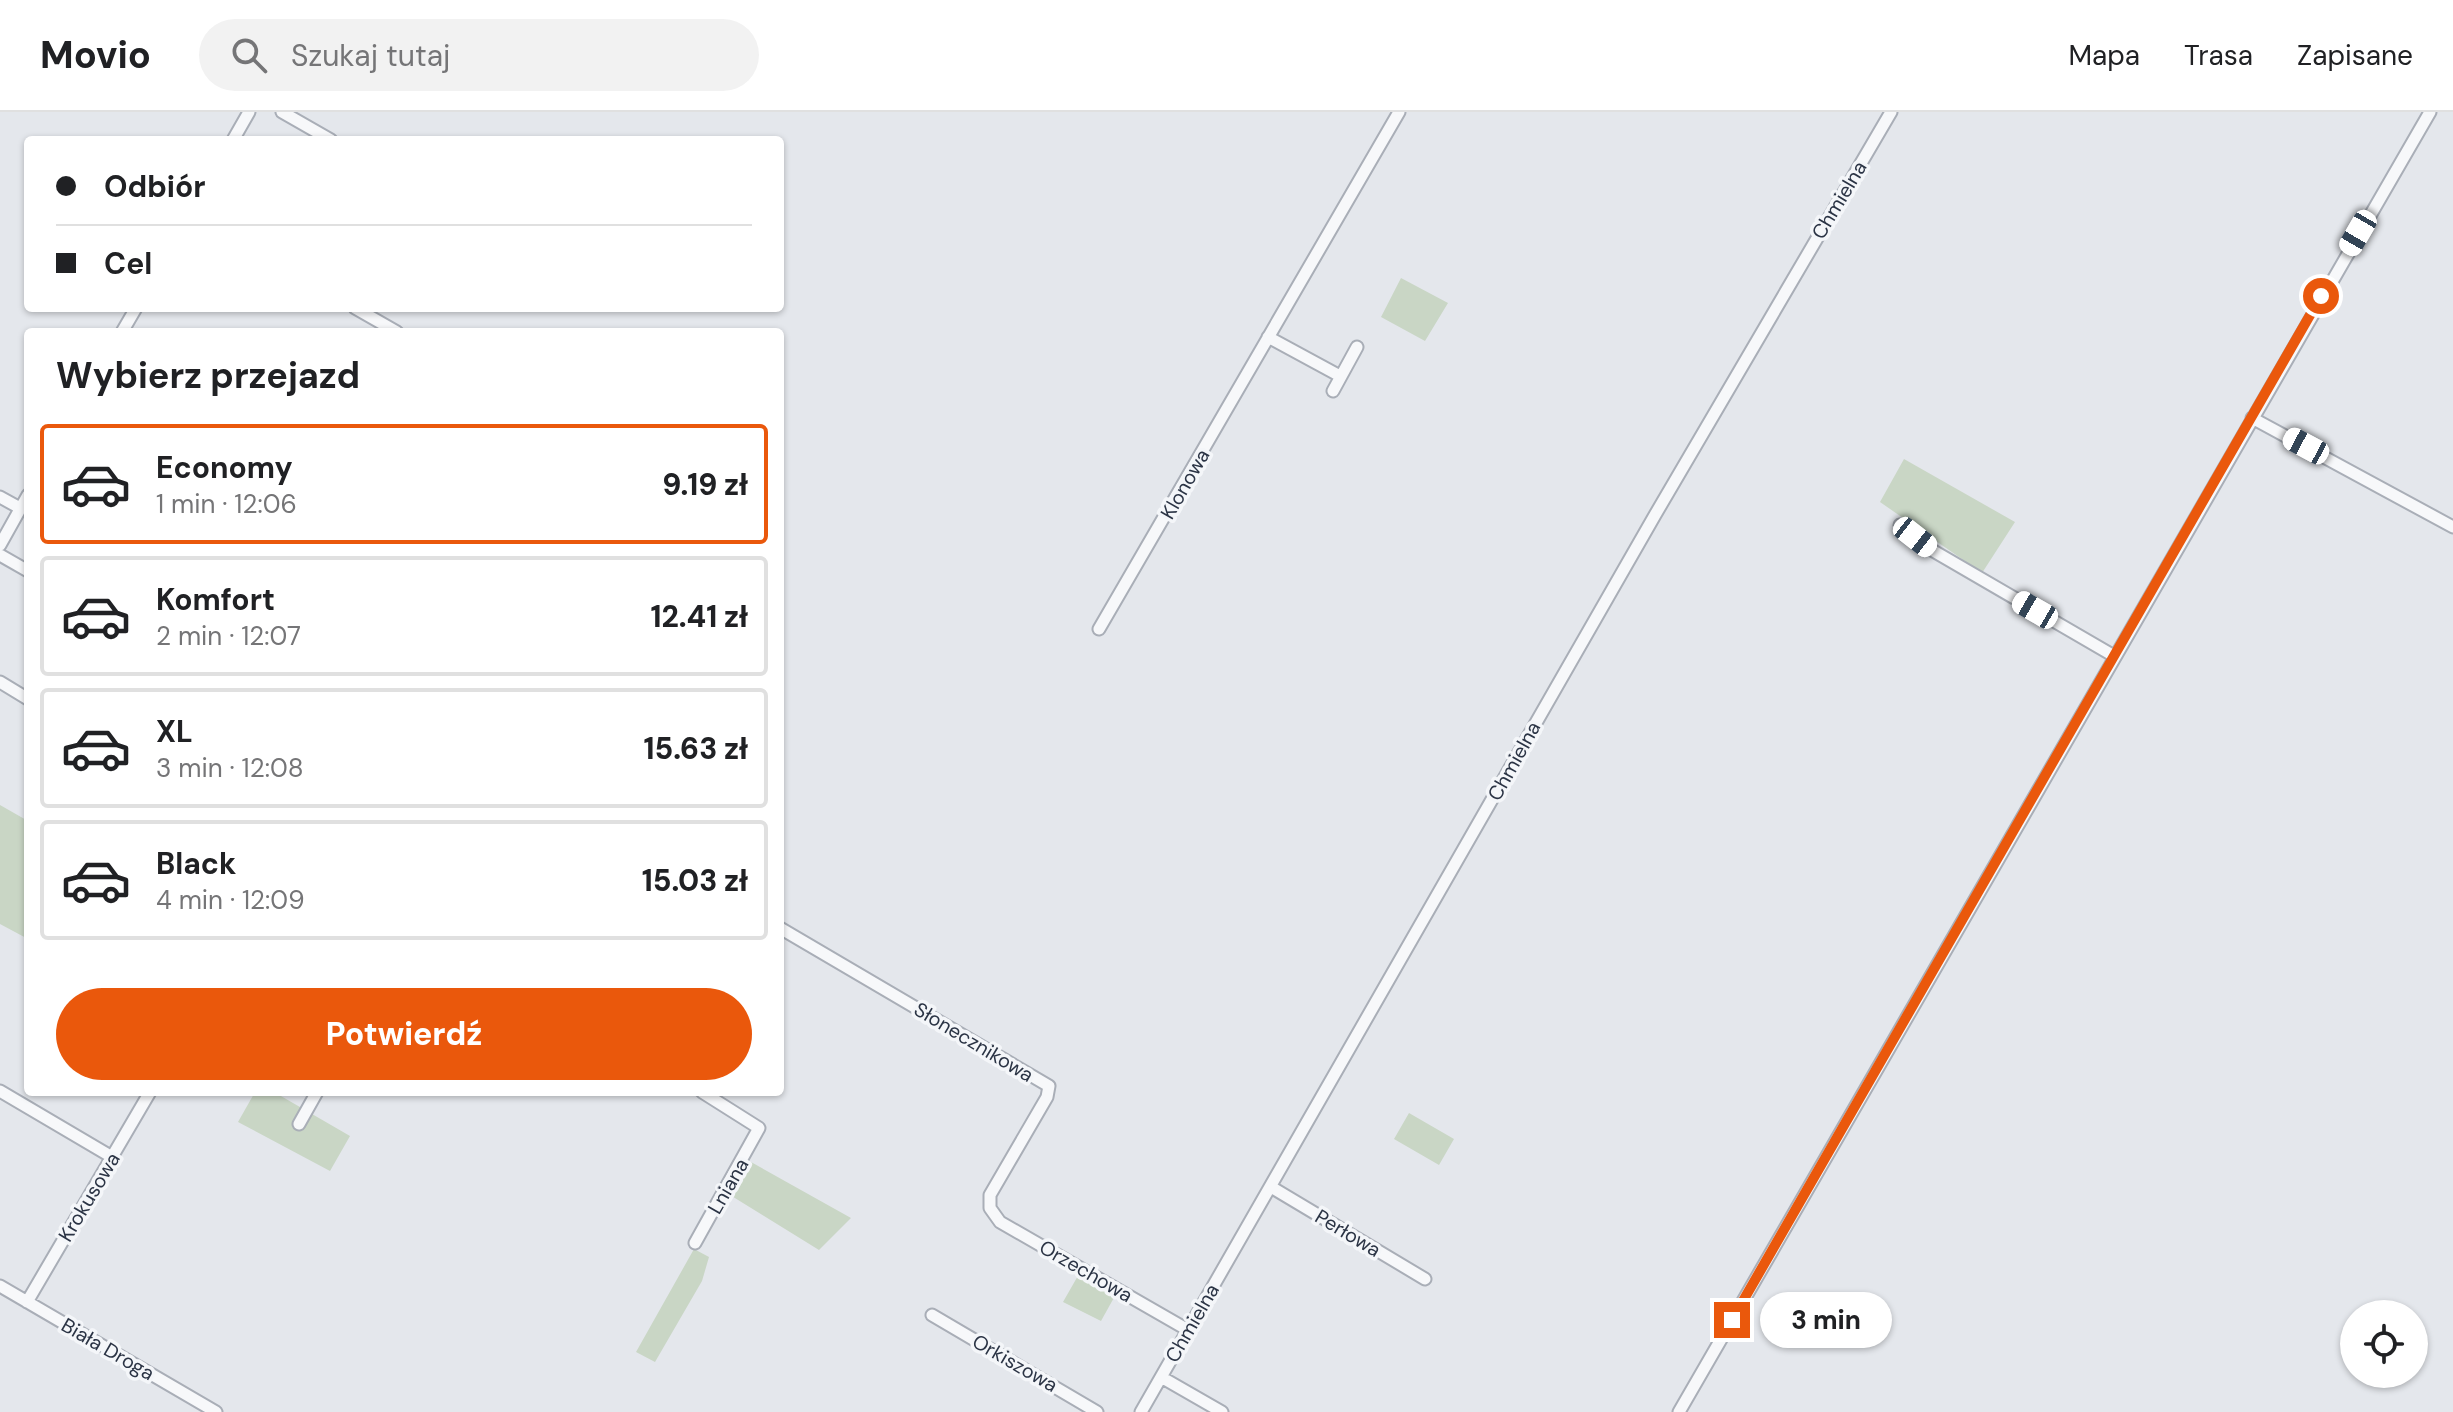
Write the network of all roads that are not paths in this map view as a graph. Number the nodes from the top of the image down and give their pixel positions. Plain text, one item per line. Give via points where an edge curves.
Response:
1 (249, 112) edge
2 (282, 112) edge
3 (1399, 112) edge
4 (1891, 112) edge
5 (2430, 112) edge
6 (235, 136) edge
7 (324, 136) edge
8 (362, 312) edge
9 (390, 328) edge
10 (1268, 337) junction
11 (1357, 347) dead end
12 (1340, 376) junction
13 (1333, 391) dead end
14 (2252, 418) junction
15 (0, 497) edge
16 (24, 502) edge
17 (20, 508) junction
18 (1900, 525) dead end
19 (2453, 527) edge
20 (0, 545) edge
21 (0, 555) edge
22 (24, 569) edge
23 (1099, 629) dead end
24 (2114, 656) junction
25 (0, 682) edge
26 (24, 697) edge
27 (784, 930) edge
28 (0, 1091) edge
29 (148, 1096) edge
30 (315, 1096) edge
31 (708, 1096) edge
32 (299, 1124) dead end
33 (112, 1157) junction
34 (1271, 1187) junction
35 (990, 1208) joint
36 (695, 1243) dead end
37 (1425, 1279) dead end
38 (0, 1286) edge
39 (27, 1302) junction
40 (932, 1315) dead end
41 (1188, 1330) junction
42 (1161, 1377) junction
43 (216, 1412) edge
44 (1097, 1412) edge
45 (1141, 1412) edge
46 (1222, 1412) edge
47 (1679, 1412) edge

1 - 6 street
2 - 7 street
3 - 10 street, Klonowa
4 - 34 street, Chmielna
5 - 14 street
8 - 9 street
10 - 12 street
10 - 23 street, Klonowa
11 - 12 street
12 - 13 street
14 - 19 street
14 - 24 street
15 - 17 street
16 - 17 street
17 - 20 street
18 - 24 street via 1930,549
21 - 22 street
24 - 47 street
25 - 26 street
27 - 35 street, Słonecznikowa via 1049,1086 990,1195
28 - 33 street
29 - 33 street, Krokusowa
30 - 32 street
31 - 36 street, Lniana via 759,1128
33 - 39 street, Krokusowa
34 - 37 street, Perłowa
34 - 41 street, Chmielna
35 - 41 street, Orzechowa via 1000,1222
38 - 39 street, Biała Droga
39 - 43 street, Biała Droga
40 - 44 street, Orkiszowa
41 - 42 street, Chmielna
42 - 45 street, Chmielna
42 - 46 street

